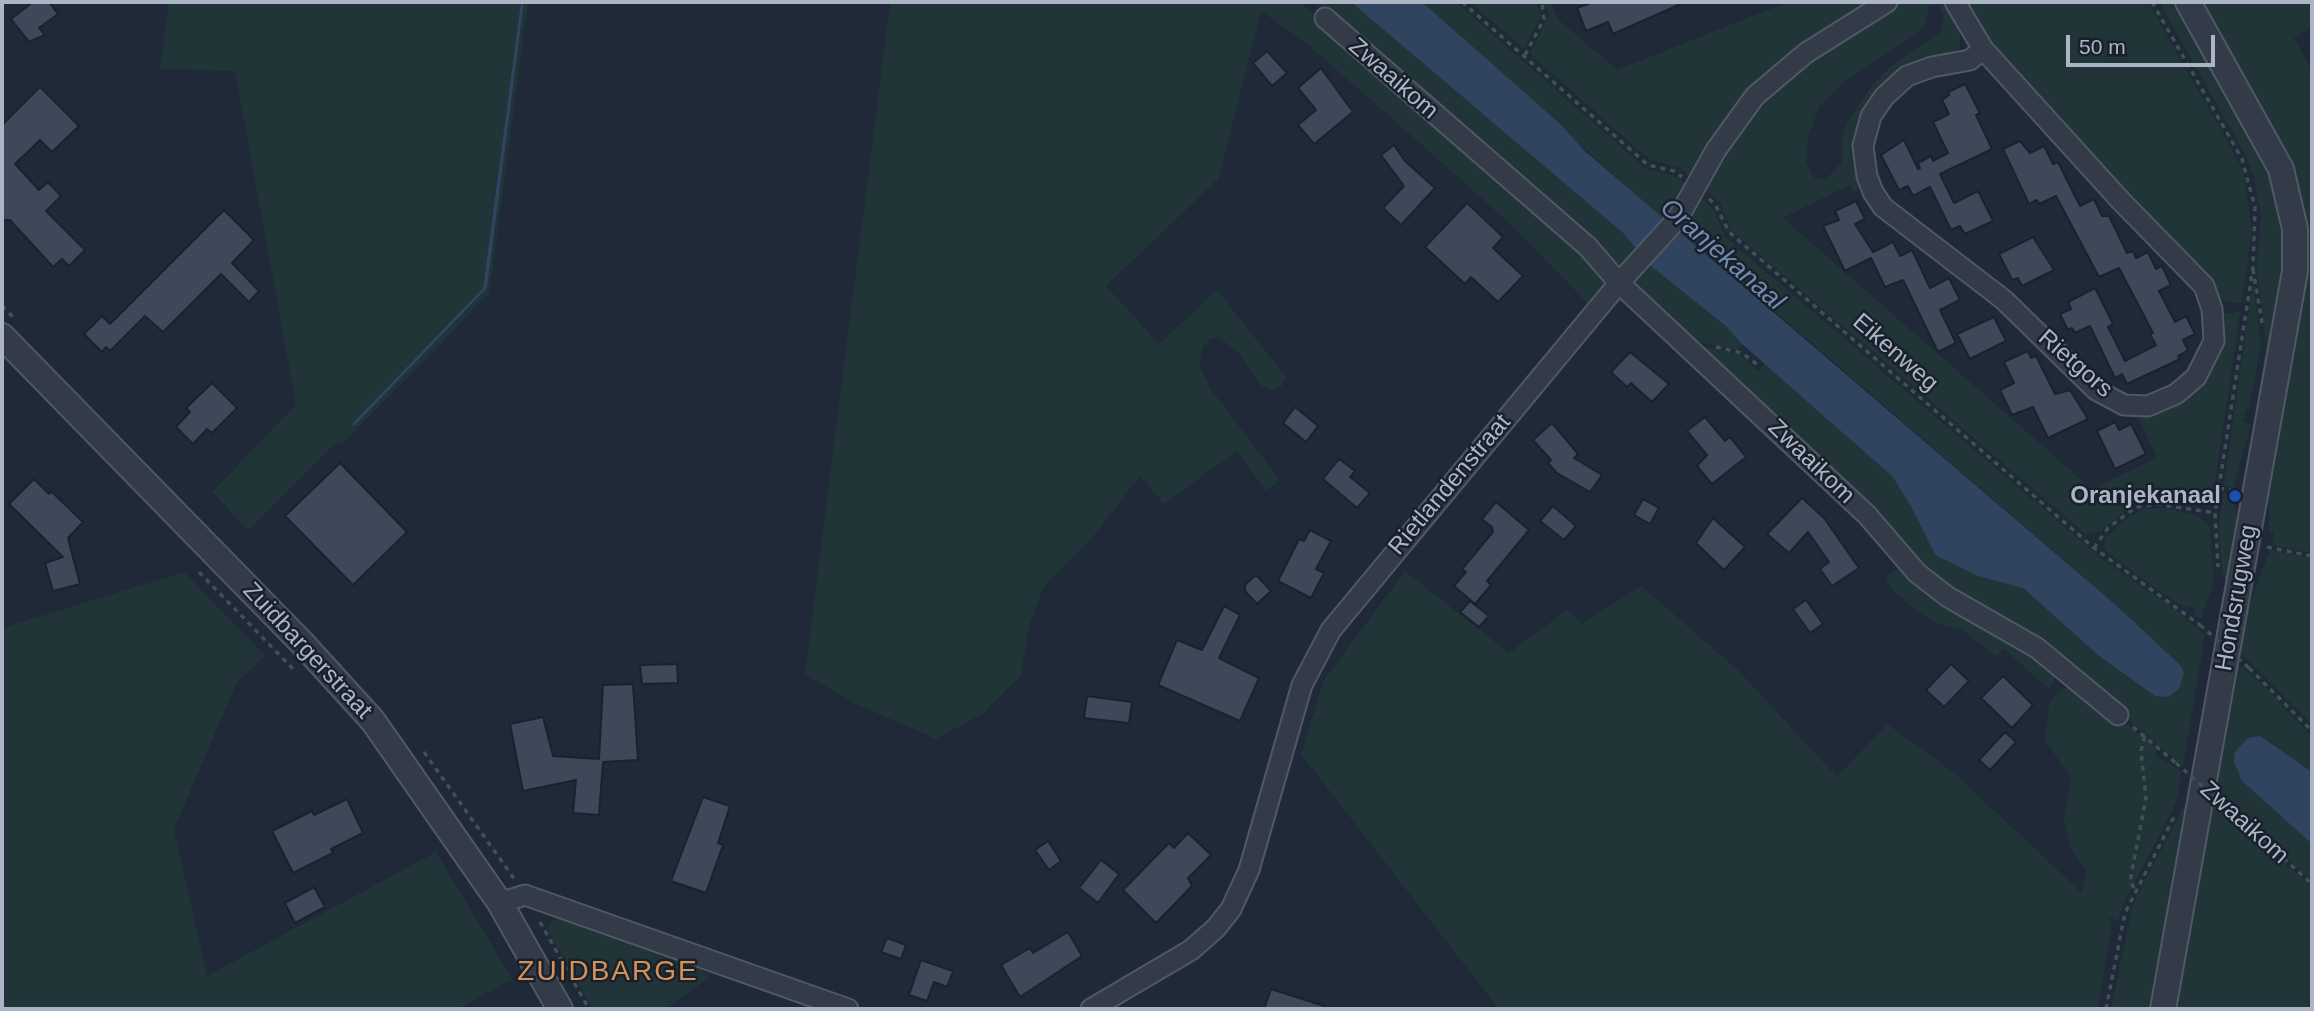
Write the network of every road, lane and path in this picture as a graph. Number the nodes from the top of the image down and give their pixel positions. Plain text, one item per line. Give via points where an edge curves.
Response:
1 (1462, 2) edge
2 (1542, 2) edge
3 (1887, 2) edge
4 (1955, 2) edge
5 (2152, 2) edge
6 (2188, 2) edge
7 (1325, 18) dead end
8 (1983, 49) junction
9 (1525, 55) junction
10 (1694, 187) junction
11 (1619, 283) junction
12 (2, 335) edge
13 (1686, 344) junction
14 (1758, 365) dead end
15 (2219, 488) junction
16 (2236, 492) dead end
17 (2215, 513) junction
18 (2267, 547) dead end
19 (2094, 548) junction
20 (2312, 556) edge
21 (193, 564) dead end
22 (2219, 579) dead end
23 (2212, 623) dead end
24 (2209, 644) dead end
25 (301, 677) dead end
26 (2118, 715) joint
27 (2312, 730) edge
28 (2145, 737) junction
29 (2188, 764) dead end
30 (2186, 778) dead end
31 (2180, 805) dead end
32 (2312, 884) edge
33 (2135, 889) junction
34 (525, 895) junction
35 (500, 903) junction
36 (560, 1009) edge
37 (589, 1009) edge
38 (848, 1009) edge
39 (1091, 1009) edge
40 (2106, 1009) edge
41 (2163, 1009) edge

1 - 9 path, Eikenweg
2 - 9 path via 1544,19
3 - 10 street, Rietlandenstraat via 1806,53 1755,96
4 - 8 street, Rietgors
5 - 15 path, Hondsrugweg via 2242,159 2255,207 2253,267
6 - 41 street, Hondsrugweg via 2281,169 2293,218 2295,271
7 - 11 street, Zwaaikom via 1588,247
8 - 8 street, Rietgors via 2204,286 2212,309 2214,341 2196,377 2175,394 2148,407 2124,405 2096,390 2004,300 1883,206 1873,192 1863,146 1871,116 1884,97 1907,76 1970,60
9 - 10 path, Eikenweg via 1648,164 1674,171
10 - 11 street, Rietlandenstraat via 1678,218
10 - 19 path, Eikenweg via 1715,204 1729,232
11 - 13 street, Zwaaikom
11 - 39 street, Rietlandenstraat via 1331,630 1302,685 1249,870 1231,909 1191,950
12 - 35 street, Zuidbargerstraat via 373,721
13 - 14 path via 1692,339 1742,352
13 - 26 street, Zwaaikom via 1859,507 1917,573 1948,597 2037,648
15 - 16 path
15 - 17 path, Hondsrugweg
17 - 19 path, Hondsrugweg via 2157,504 2136,507 2108,528
17 - 22 path, Hondsrugweg
18 - 20 path
19 - 27 path, Eikenweg, bridge via 2200,625
21 - 25 path, Zuidbargerstraat
23 - 24 path, Hondsrugweg
26 - 28 path, Zwaaikom
28 - 32 path, Zwaaikom, bridge
28 - 33 path via 2141,751 2146,798 2130,881
29 - 30 path
31 - 33 path
33 - 40 path via 2125,913
34 - 35 street
34 - 37 path
34 - 38 street
35 - 36 street, Zuidbargerstraat

